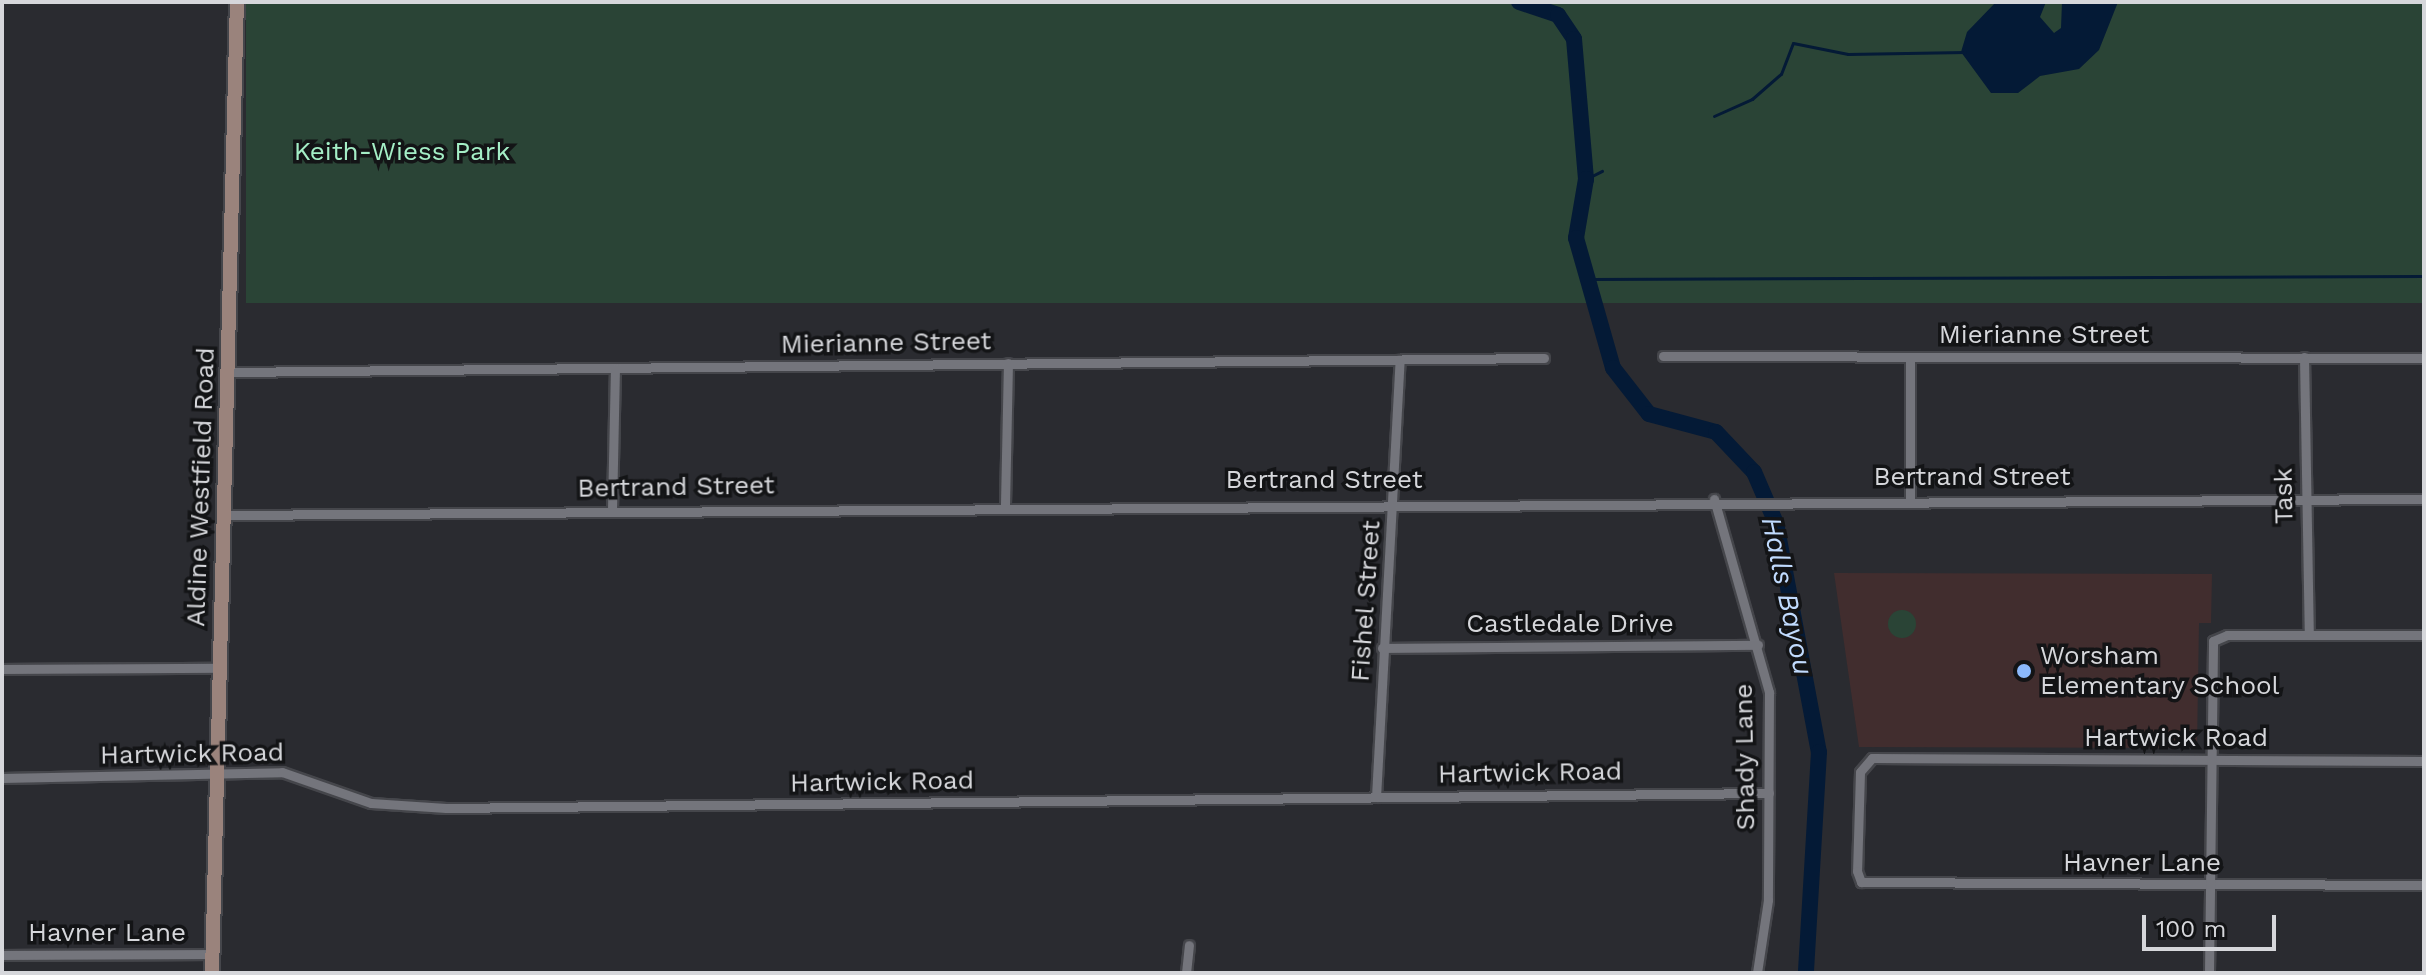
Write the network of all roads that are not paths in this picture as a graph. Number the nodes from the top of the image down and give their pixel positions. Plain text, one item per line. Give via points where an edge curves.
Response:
1 (237, 2) edge
2 (1663, 356) dead end
3 (1910, 357) junction
4 (2304, 357) junction
5 (1544, 358) dead end
6 (2424, 358) edge
7 (1400, 360) junction
8 (1008, 363) junction
9 (615, 368) junction
10 (229, 372) junction
11 (1714, 499) junction
12 (1910, 499) junction
13 (2307, 499) junction
14 (2424, 499) edge
15 (1395, 502) junction
16 (1005, 505) junction
17 (612, 510) junction
18 (225, 515) junction
19 (2309, 635) junction
20 (2424, 635) edge
21 (1758, 645) junction
22 (1382, 648) junction
23 (220, 668) junction
24 (2, 669) edge
25 (2210, 761) junction
26 (2424, 761) edge
27 (217, 774) junction
28 (2, 778) edge
29 (1769, 793) junction
30 (1376, 797) junction
31 (1861, 882) joint
32 (2209, 885) junction
33 (2424, 885) edge
34 (1189, 945) dead end
35 (212, 954) junction
36 (2, 955) edge
37 (212, 973) edge
38 (1186, 973) edge
39 (1757, 973) edge
40 (2209, 973) edge

1 - 10 main road, Aldine Westfield Road
2 - 3 street, Mierianne Street
3 - 4 street, Mierianne Street
3 - 12 street
4 - 6 street, Mierianne Street
4 - 13 street, Task
5 - 7 street, Mierianne Street
7 - 8 street, Mierianne Street
7 - 15 street, Fishel Street
8 - 9 street, Mierianne Street
8 - 16 street
9 - 10 street, Mierianne Street
9 - 17 street
10 - 18 main road, Aldine Westfield Road
11 - 12 street, Bertrand Street
11 - 15 street, Bertrand Street
11 - 21 street, Shady Lane
12 - 13 street, Bertrand Street
13 - 14 street, Bertrand Street
13 - 19 street, Task
15 - 16 street, Bertrand Street
15 - 22 street, Fishel Street
16 - 17 street, Bertrand Street
17 - 18 street, Bertrand Street
18 - 23 main road, Aldine Westfield Road
19 - 20 street
19 - 25 street via 2213,641
21 - 22 street, Castledale Drive
21 - 29 street, Shady Lane via 1769,692
22 - 30 street, Fishel Street
23 - 24 street
23 - 27 main road, Aldine Westfield Road
25 - 26 street, Hartwick Road
25 - 31 street, Hartwick Road via 1880,758 1860,772
25 - 32 street
27 - 28 street, Hartwick Road
27 - 30 street, Hartwick Road via 297,774 405,808
27 - 35 main road, Aldine Westfield Road
29 - 30 street, Hartwick Road
29 - 39 street, Shady Lane via 1768,900
31 - 32 street, Havner Lane
32 - 33 street, Havner Lane
32 - 40 street
34 - 38 street
35 - 36 street, Havner Lane
35 - 37 main road, Aldine Westfield Road

